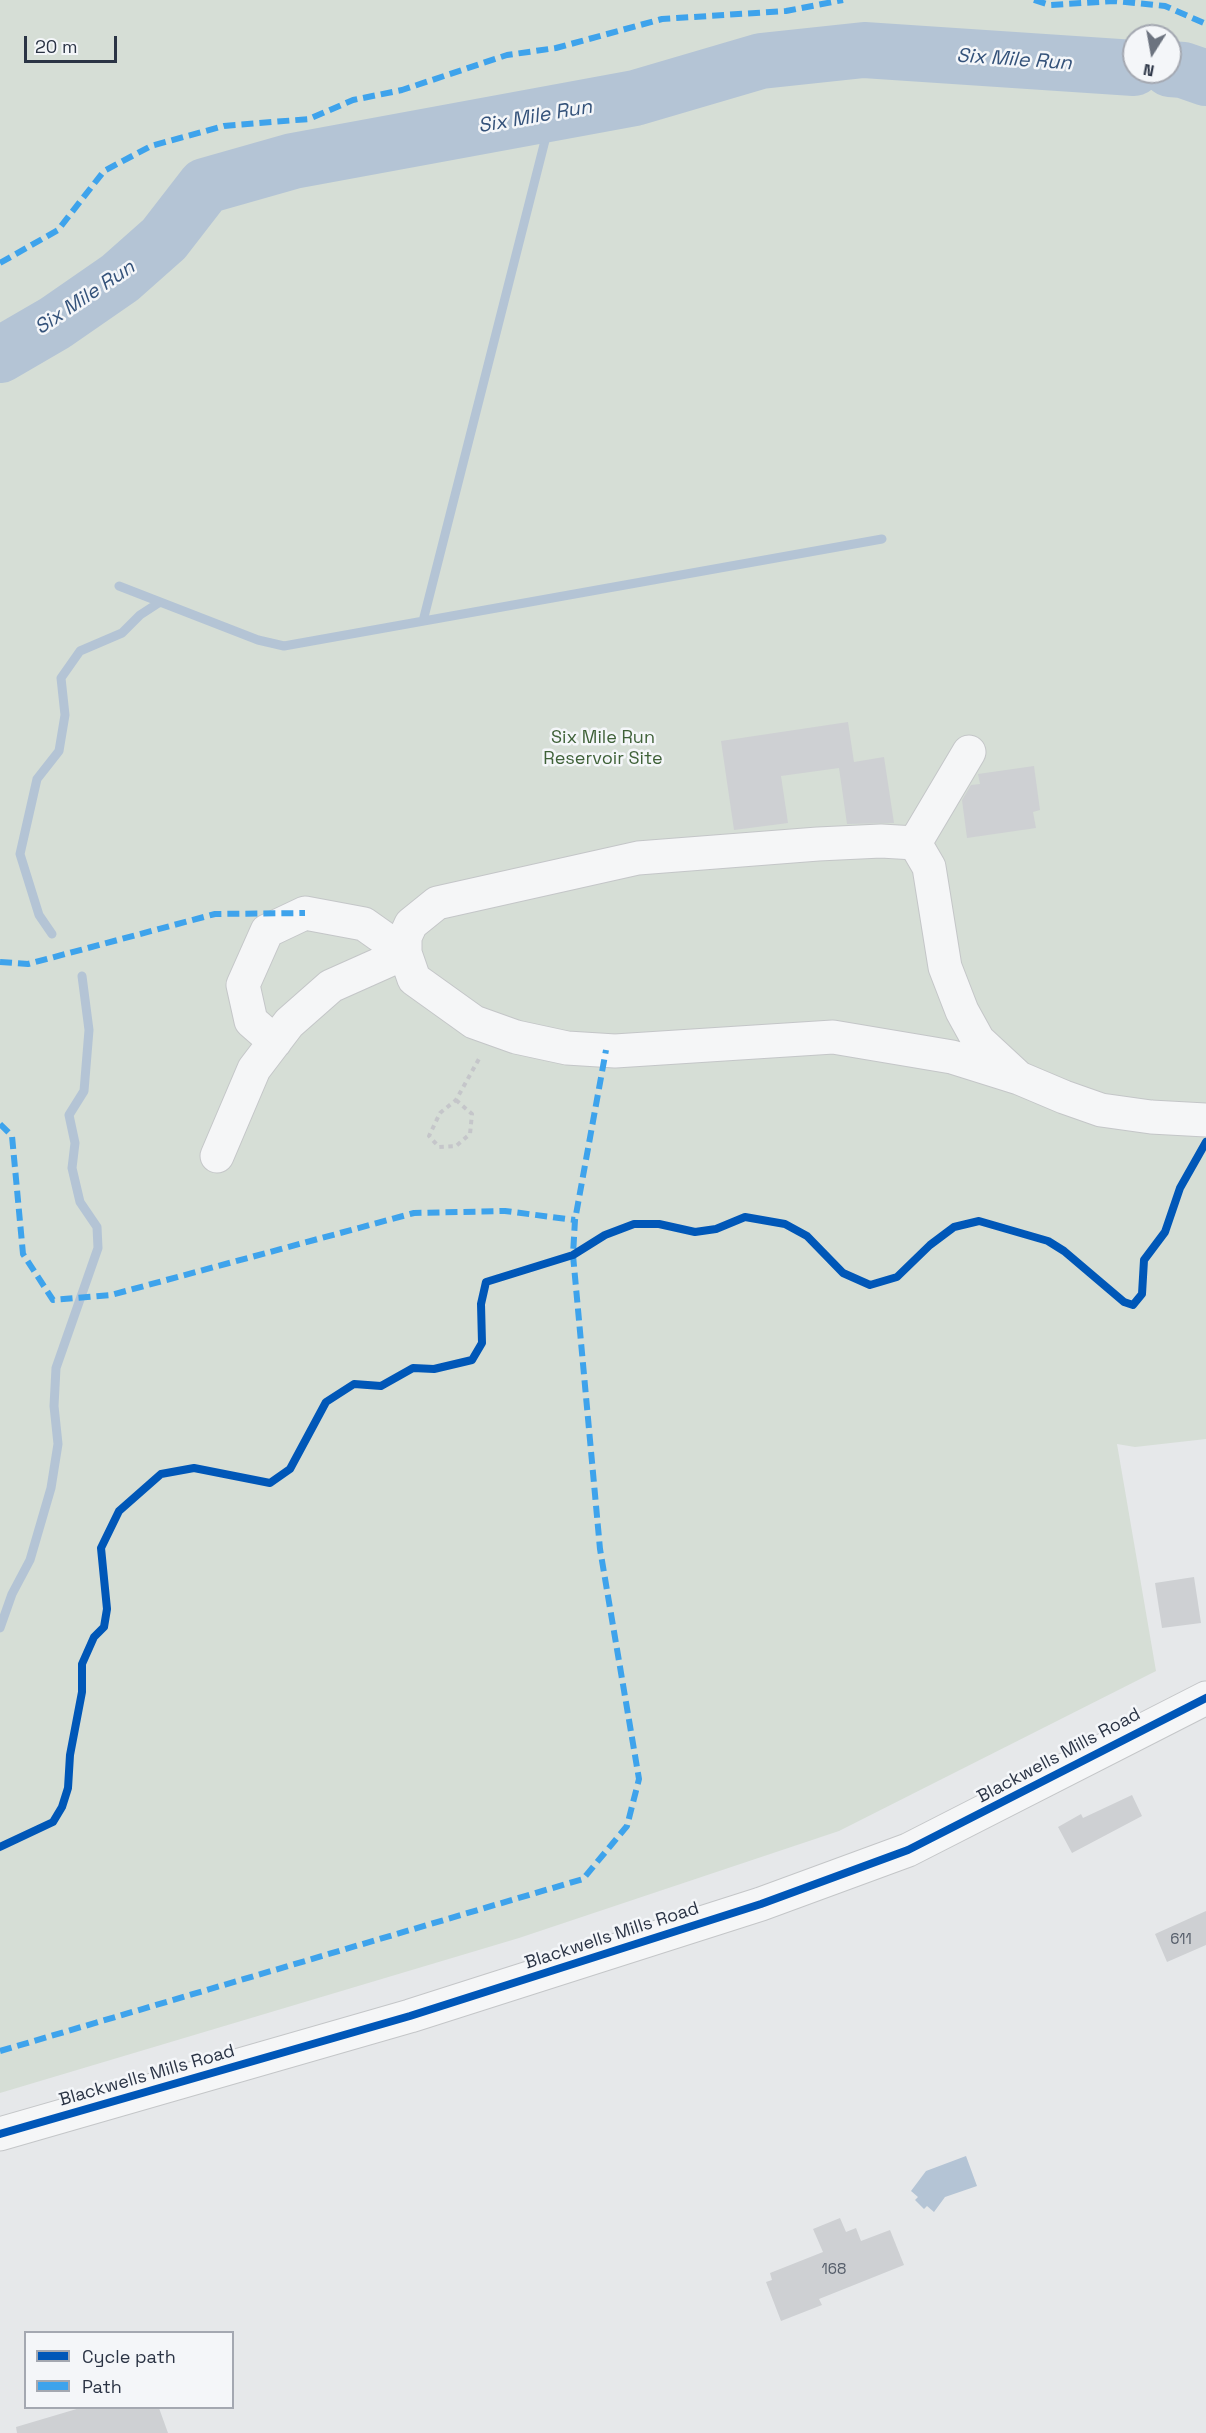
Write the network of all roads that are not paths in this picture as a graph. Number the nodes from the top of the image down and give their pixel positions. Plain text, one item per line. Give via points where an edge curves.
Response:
1 (969, 752) dead end
2 (915, 843) junction
3 (405, 953) junction
4 (275, 1042) junction
5 (1019, 1078) junction
6 (1206, 1120) edge
7 (218, 1156) dead end
8 (1206, 1698) edge
9 (0, 2134) edge

1 - 2 street
2 - 3 street via 818,844 638,858 498,887 437,903 411,924 405,937
2 - 5 street via 929,867 945,968 962,1011 978,1040
3 - 4 street via 331,987 289,1023
3 - 4 street via 364,924 305,913 267,931 243,985 251,1021
3 - 5 street via 414,979 474,1022 567,1048 615,1051 833,1037 952,1057
4 - 7 street via 254,1069
5 - 6 street via 1101,1110
8 - 9 street, Blackwells Mills Road via 908,1850 762,1904 410,2016

